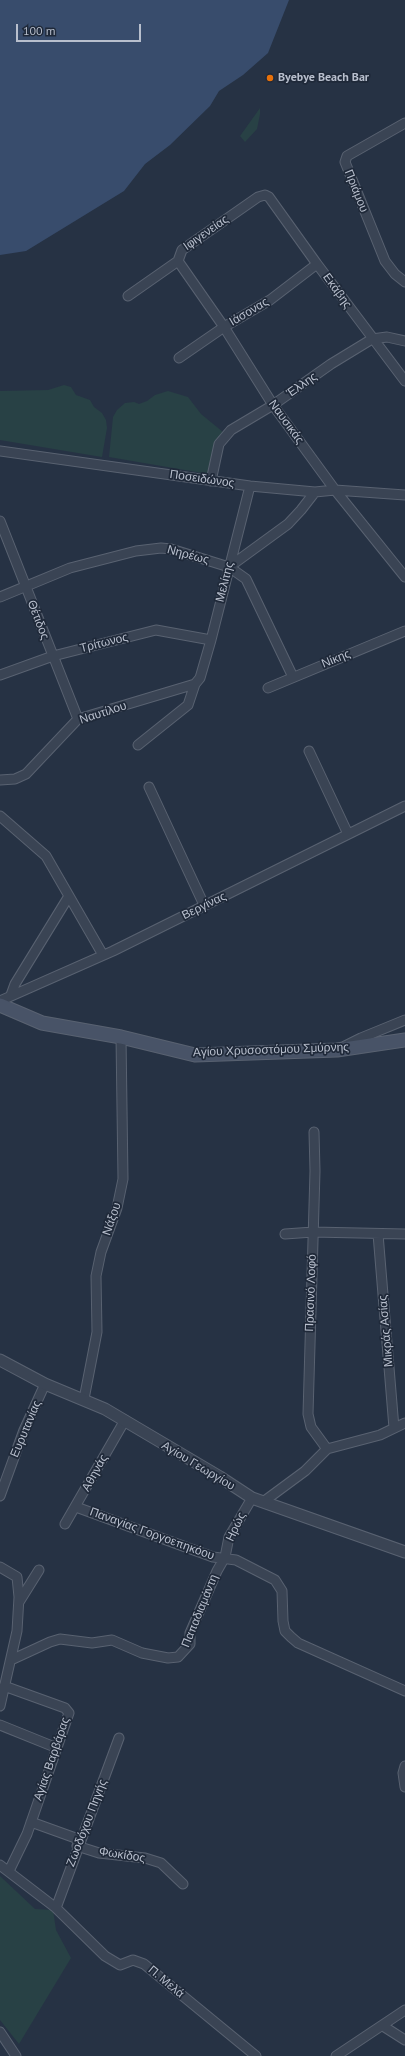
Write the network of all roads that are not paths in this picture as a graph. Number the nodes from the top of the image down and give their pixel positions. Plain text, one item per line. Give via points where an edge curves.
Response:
1 (405, 122) edge
2 (273, 199) joint
3 (178, 261) junction
4 (317, 264) junction
5 (405, 282) edge
6 (128, 296) dead end
7 (224, 327) junction
8 (372, 339) junction
9 (405, 341) edge
10 (179, 358) dead end
11 (405, 381) edge
12 (273, 405) junction
13 (0, 451) edge
14 (211, 480) junction
15 (250, 486) junction
16 (335, 490) junction
17 (315, 492) junction
18 (405, 496) edge
19 (0, 521) edge
20 (229, 567) junction
21 (405, 577) edge
22 (25, 587) junction
23 (0, 597) edge
24 (405, 631) edge
25 (210, 640) junction
26 (52, 656) junction
27 (0, 675) edge
28 (293, 677) junction
29 (197, 681) junction
30 (268, 688) dead end
31 (78, 719) junction
32 (138, 745) dead end
33 (309, 751) dead end
34 (0, 780) edge
35 (149, 787) dead end
36 (405, 806) edge
37 (0, 816) edge
38 (348, 834) junction
39 (69, 896) junction
40 (204, 905) junction
41 (103, 955) junction
42 (10, 995) junction
43 (0, 1001) edge
44 (0, 1005) edge
45 (405, 1020) edge
46 (121, 1037) junction
47 (405, 1040) edge
48 (337, 1050) junction
49 (314, 1132) dead end
50 (313, 1232) junction
51 (285, 1234) dead end
52 (378, 1234) junction
53 (405, 1234) edge
54 (0, 1360) edge
55 (45, 1384) junction
56 (84, 1399) junction
57 (125, 1420) junction
58 (405, 1423) edge
59 (394, 1428) junction
60 (327, 1449) junction
61 (0, 1496) edge
62 (252, 1498) junction
63 (263, 1502) junction
64 (76, 1507) junction
65 (65, 1524) dead end
66 (405, 1552) edge
67 (225, 1557) junction
68 (0, 1567) edge
69 (39, 1570) dead end
70 (18, 1603) junction
71 (11, 1660) junction
72 (4, 1674) edge
73 (4, 1686) junction
74 (405, 1691) edge
75 (0, 1706) edge
76 (0, 1725) edge
77 (119, 1738) dead end
78 (57, 1748) junction
79 (405, 1766) edge
80 (405, 1787) edge
81 (31, 1822) junction
82 (79, 1843) junction
83 (0, 1865) edge
84 (9, 1871) junction
85 (182, 1884) dead end
86 (56, 1908) junction
87 (405, 2010) edge
88 (383, 2026) junction
89 (0, 2032) edge
90 (405, 2040) edge
91 (342, 2055) edge
92 (16, 2056) edge
93 (256, 2056) edge

1 - 5 street, Πριάμου via 348,156 345,162 385,261
2 - 3 street, Ιφιγενείας via 265,195 258,197 182,250
2 - 4 street, Εκάβης
3 - 6 street, Ιφιγενείας
3 - 7 street, Ναυσικάς
4 - 7 street, Ιάσονας via 270,300
4 - 8 street, Εκάβης
7 - 10 street, Ιάσονας
7 - 12 street, Ναυσικάς
8 - 9 street, Έλλης via 387,337
8 - 11 street, Εκάβης
8 - 12 street, Έλλης
12 - 14 street, Έλλης via 224,435 219,444
12 - 16 street, Ναυσικάς
13 - 14 street, Ποσειδώνος
14 - 15 street, Ποσειδώνος
15 - 17 street, Ποσειδώνος
15 - 20 street, Μελίτης
16 - 17 street, Ποσειδώνος
16 - 18 street, Ποσειδώνος
16 - 21 street, Ναυσικάς
17 - 20 street via 288,524
19 - 22 street, Θέτιδος
20 - 22 street, Νηρέως via 161,548 136,551 70,568
20 - 25 street, Μελίτης
20 - 28 street, Νηρέως via 247,580
22 - 23 street, Νηρέως
22 - 26 street, Θέτιδος
24 - 28 street, Νίκης
25 - 26 street, Τρίτωνος via 157,630
25 - 29 street, Μελίτης
26 - 27 street, Τρίτωνος
26 - 31 street, Θέτιδος
28 - 30 street, Νίκης
29 - 31 street, Ναυτίλου
29 - 32 street, Μελίτης via 188,705
31 - 34 street, Ναυτίλου via 26,774 15,779
33 - 38 street
35 - 40 street
36 - 38 street, Βεργίνας
37 - 39 street via 46,856
38 - 40 street, Βεργίνας
39 - 41 street
39 - 42 street
40 - 41 street, Βεργίνας
41 - 42 street, Βεργίνας
42 - 43 street, Βεργίνας
44 - 46 main road, Αγίου Χρυσοστόμου Σμύρνης via 42,1023
45 - 48 street
46 - 48 main road, Αγίου Χρυσοστόμου Σμύρνης via 195,1055
46 - 56 street, Νάξου via 123,1179 96,1276 97,1332
47 - 48 main road, Αγίου Χρυσοστόμου Σμύρνης
49 - 50 street, Πρασινό Λοφό
50 - 51 street
50 - 52 street
50 - 60 street, Πρασινό Λοφό via 308,1414 311,1427
52 - 53 street
52 - 59 street, Μικράς Ασίας
54 - 55 street, Αγίου Γεωργίου
55 - 56 street, Αγίου Γεωργίου
55 - 61 street, Ευρυτανίας via 24,1430
56 - 57 street, Αγίου Γεωργίου
57 - 62 street, Αγίου Γεωργίου
57 - 64 street, Αθηνάς
58 - 59 street
59 - 60 street via 380,1435
60 - 63 street via 305,1471
62 - 63 street, Αγίου Γεωργίου
62 - 67 street, Ηρώς via 229,1537
63 - 66 street, Αγίου Γεωργίου
64 - 65 street, Αθηνάς
64 - 67 street, Παναγίας Γοργοεπηκόου via 212,1557
67 - 71 street, Παπαδιαμάντη via 190,1633 190,1644 178,1657 168,1658 142,1653 112,1640 92,1642 60,1639
67 - 74 street, Παναγίας Γοργοεπηκόου via 275,1580 282,1591 285,1631 298,1643
68 - 70 street via 17,1577
69 - 70 street
70 - 71 street via 18,1630
71 - 72 street
72 - 73 street
73 - 75 street
73 - 78 street, Αγίας Βαρβάρας via 67,1709 68,1716
76 - 78 street
77 - 82 street, Ζωοδόχου Πηγής
78 - 81 street, Αγίας Βαρβάρας
79 - 80 street
81 - 82 street, Φωκίδος
81 - 84 street, Αγίας Βαρβάρας
82 - 85 street, Φωκίδος via 99,1853 145,1858 161,1863
82 - 86 street, Ζωοδόχου Πηγής
83 - 84 street, Π. Μελά
84 - 86 street, Π. Μελά
86 - 93 street, Π. Μελά via 105,1956 120,1965 133,1960 144,1964
87 - 88 street
88 - 90 street
88 - 91 street
89 - 92 street

